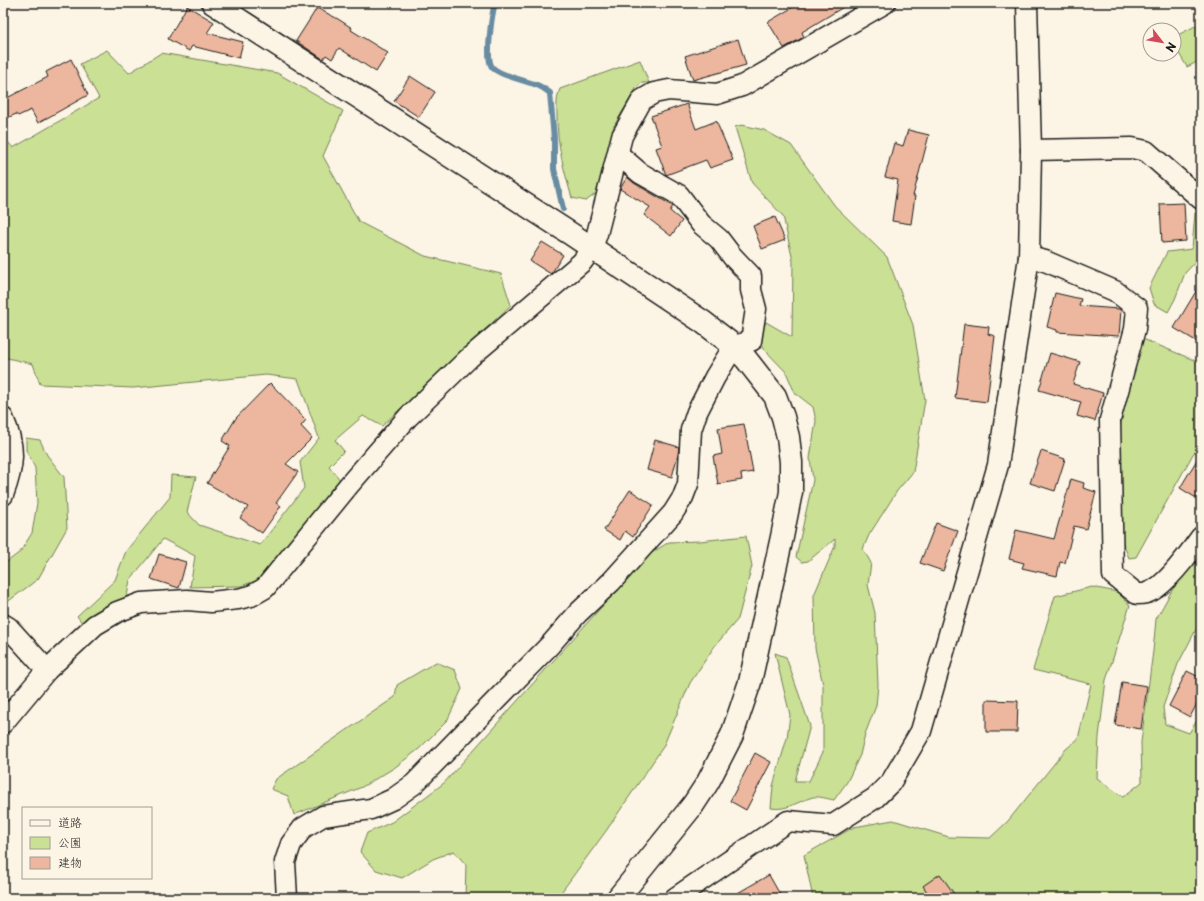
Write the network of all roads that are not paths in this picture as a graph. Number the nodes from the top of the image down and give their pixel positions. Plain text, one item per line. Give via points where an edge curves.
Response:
1 (213, 3) edge
2 (885, 3) edge
3 (1027, 3) edge
4 (1031, 150) junction
5 (618, 154) junction
6 (1201, 199) edge
7 (592, 248) junction
8 (1029, 257) junction
9 (734, 346) junction
10 (3, 418) edge
11 (3, 495) edge
12 (1201, 537) edge
13 (3, 624) edge
14 (47, 670) junction
15 (3, 723) edge
16 (287, 898) edge
17 (618, 898) edge
18 (675, 898) edge

1 - 7 street
2 - 5 street via 742,86 717,94 670,90 648,96 642,100 622,136
3 - 4 street
4 - 6 street via 1132,148 1146,152
4 - 8 street
5 - 7 street via 598,234
5 - 9 street via 640,174 679,195 701,224 751,276 751,290 756,309 751,341
7 - 9 street via 703,322
7 - 14 street via 582,262 470,358 408,417 265,588 251,596 238,599 141,603 117,612 94,625
8 - 12 street via 1045,261 1115,291 1137,308 1135,329 1110,420 1113,575 1137,594 1150,592 1168,578
8 - 18 street via 998,465 921,731 891,782 875,798 833,825 788,821
9 - 16 street via 697,412 692,430 688,484 674,513 611,582 414,784 371,809 323,816 303,828 291,844 285,862
9 - 17 street via 775,396 783,417 791,462 791,492 782,537 750,682 732,735 693,805
10 - 11 street via 11,444 12,462
13 - 14 street
14 - 15 street

